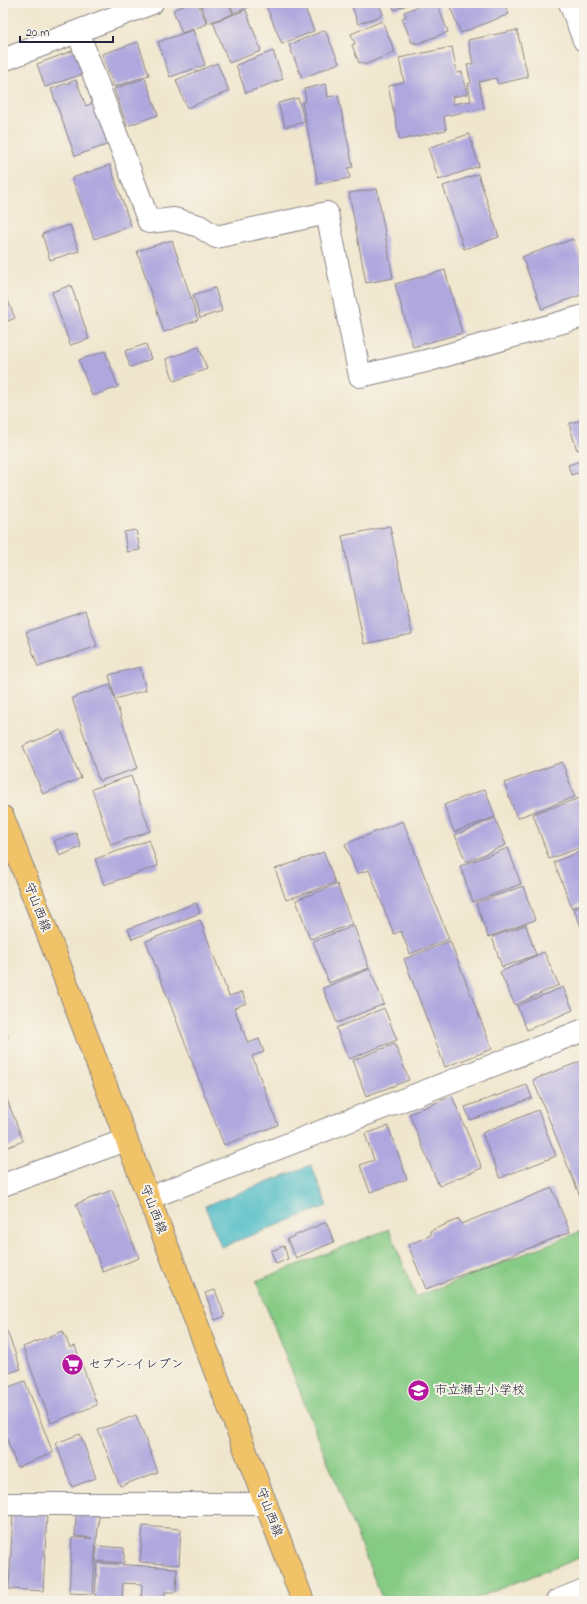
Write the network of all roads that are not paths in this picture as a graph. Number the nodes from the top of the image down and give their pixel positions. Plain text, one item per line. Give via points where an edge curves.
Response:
1 (152, 3) edge
2 (570, 3) edge
3 (78, 32) junction
4 (584, 40) edge
5 (3, 60) edge
6 (584, 316) edge
7 (3, 818) edge
8 (584, 1030) edge
9 (126, 1140) junction
10 (3, 1185) edge
11 (149, 1198) junction
12 (3, 1504) edge
13 (266, 1504) junction
14 (584, 1590) edge
15 (303, 1601) edge
16 (557, 1601) edge

1 - 3 street
2 - 4 street
3 - 5 street
3 - 6 street via 149,222 174,219 199,226 216,237 327,213 360,376 426,361
7 - 9 main road, 守山西線
8 - 11 street
9 - 10 street
9 - 11 main road, 守山西線
11 - 13 main road, 守山西線
12 - 13 street
13 - 15 main road, 守山西線
14 - 16 street

